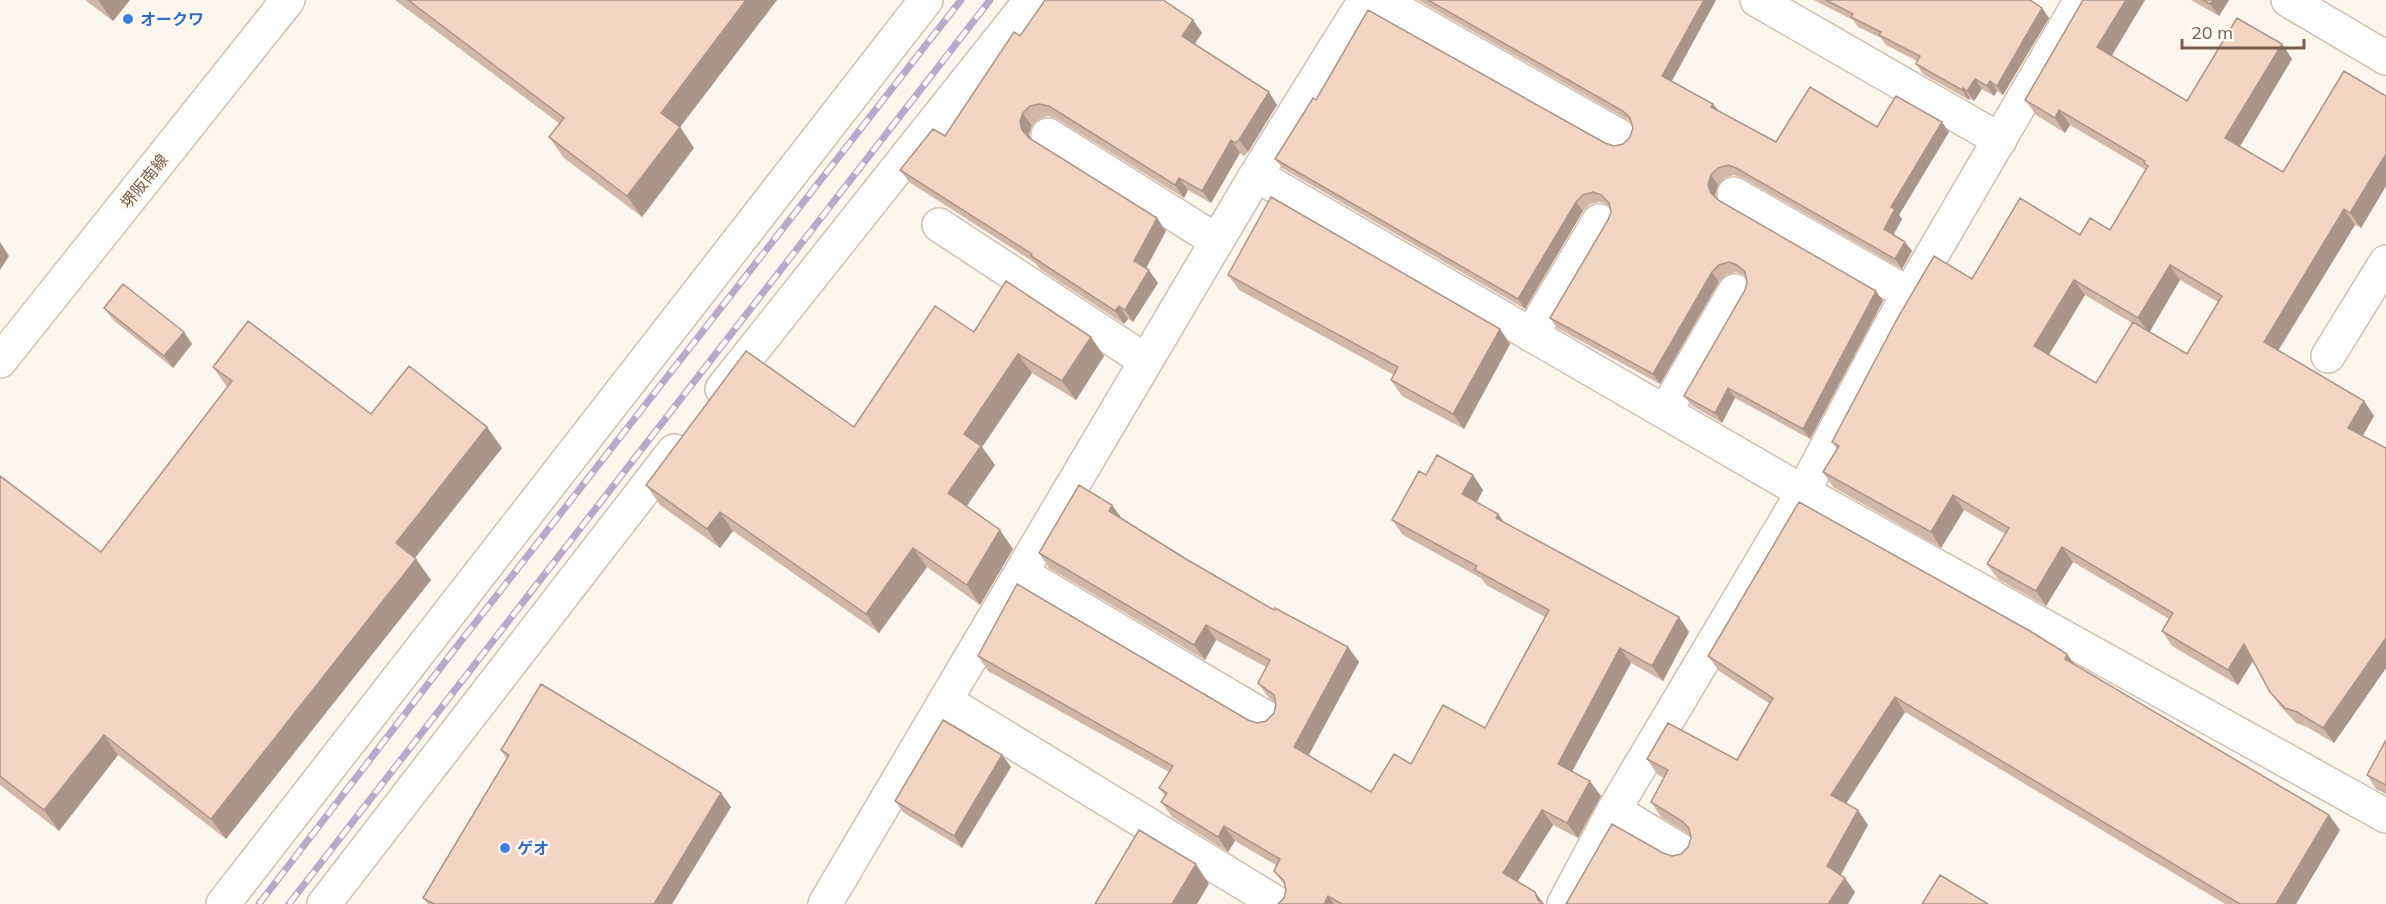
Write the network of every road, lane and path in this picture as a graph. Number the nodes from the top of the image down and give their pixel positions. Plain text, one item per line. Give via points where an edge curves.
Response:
1 (288, 0) edge
2 (926, 0) edge
3 (1031, 0) edge
4 (1365, 0) edge
5 (1380, 0) edge
6 (1757, 0) edge
7 (2081, 0) edge
8 (2288, 0) edge
9 (2386, 58) edge
10 (1048, 135) dead end
11 (1621, 136) dead end
12 (2000, 140) junction
13 (1256, 175) junction
14 (1734, 194) dead end
15 (1599, 221) dead end
16 (939, 225) dead end
17 (1217, 241) junction
18 (2386, 262) edge
19 (1735, 291) dead end
20 (1910, 294) junction
21 (1531, 335) junction
22 (2328, 356) dead end
23 (1146, 361) junction
24 (0, 362) edge
25 (1665, 412) junction
26 (1803, 492) junction
27 (1021, 573) junction
28 (946, 702) junction
29 (1268, 719) edge
30 (1614, 810) junction
31 (2386, 816) edge
32 (1683, 852) edge
33 (223, 904) edge
34 (324, 904) edge
35 (825, 904) edge
36 (1278, 904) edge
37 (1564, 904) edge

1 - 24 street, 堺阪南線
2 - 33 street
3 - 34 street via 698,420
4 - 13 street
5 - 11 street
6 - 12 street
7 - 12 street
8 - 9 street
10 - 17 street
12 - 20 street
13 - 17 street
13 - 21 street
14 - 20 street
15 - 21 street
16 - 23 street
17 - 23 street
18 - 22 street
19 - 25 street
20 - 26 street
21 - 25 street
23 - 27 street
25 - 26 street
26 - 30 street
26 - 31 street
27 - 28 street
27 - 29 street
28 - 35 street
28 - 36 street
30 - 32 street
30 - 37 street

